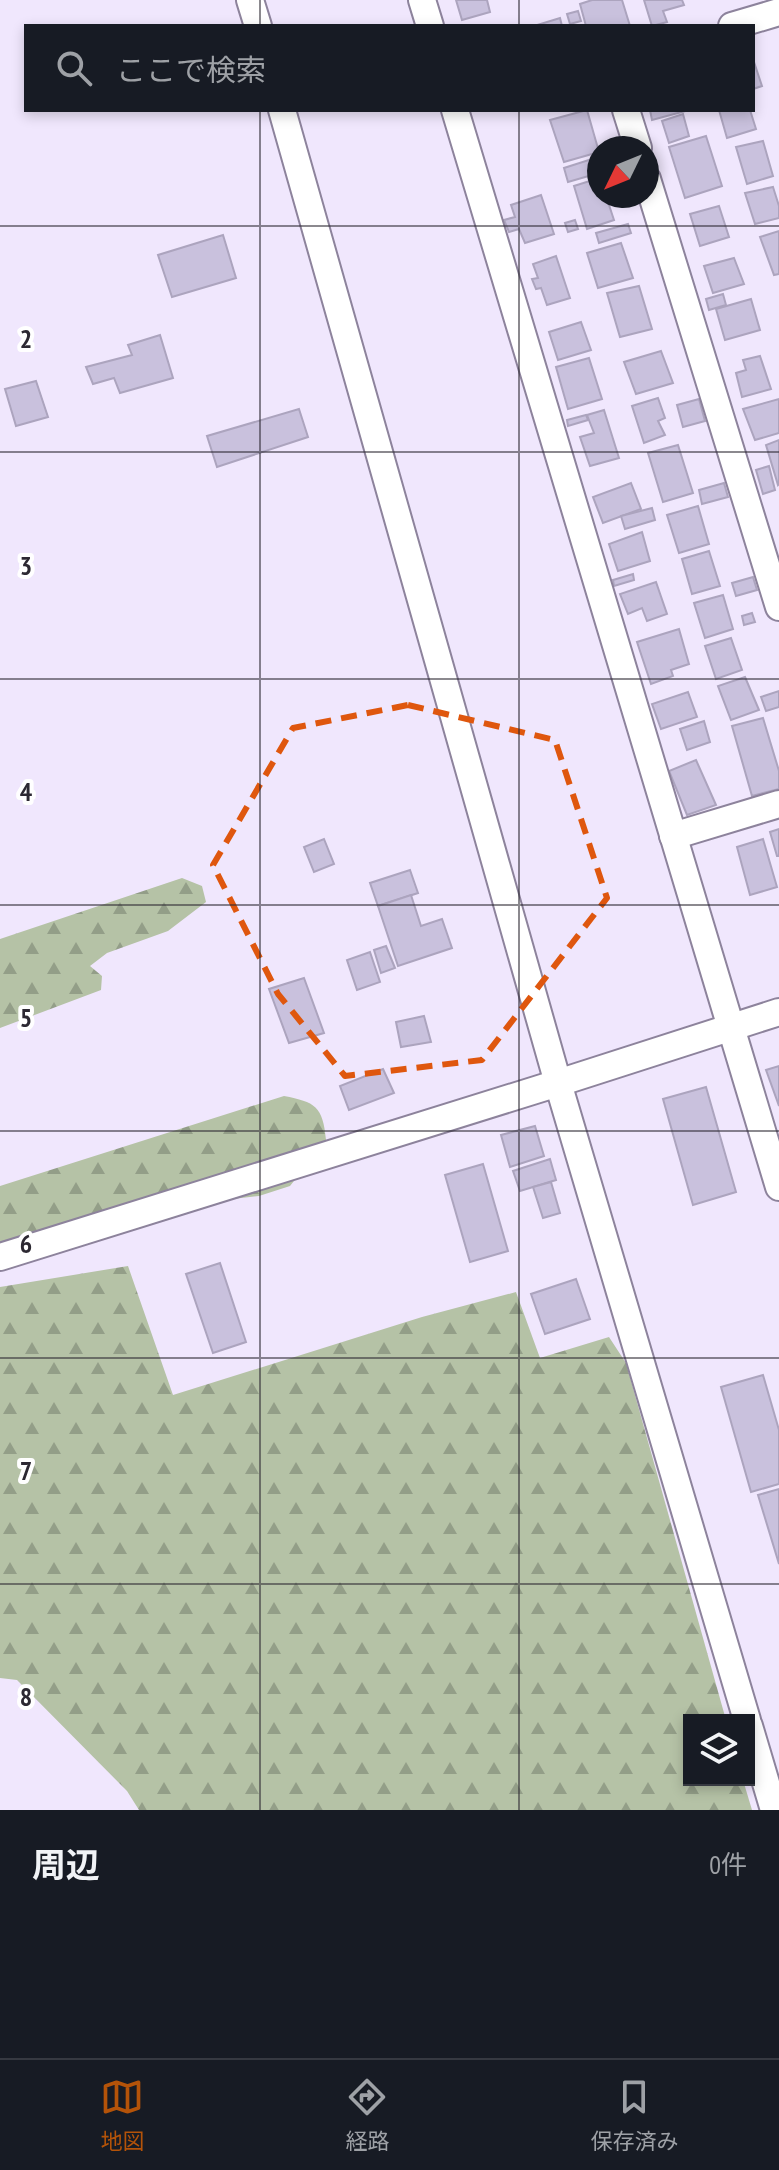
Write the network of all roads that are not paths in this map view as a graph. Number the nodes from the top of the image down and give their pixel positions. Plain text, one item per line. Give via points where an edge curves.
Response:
1 (250, 0) edge
2 (422, 0) edge
3 (777, 21) edge
4 (257, 24) edge
5 (429, 24) edge
6 (750, 24) edge
7 (283, 112) edge
8 (456, 112) edge
9 (627, 112) edge
10 (634, 136) edge
11 (656, 208) edge
12 (779, 607) edge
13 (779, 804) edge
14 (673, 836) junction
15 (779, 1012) edge
16 (730, 1026) junction
17 (558, 1083) junction
18 (779, 1187) edge
19 (0, 1257) edge
20 (745, 1714) edge
21 (755, 1746) edge
22 (774, 1810) edge

1 - 4 street
2 - 5 street
3 - 6 street
7 - 17 street
8 - 14 street
9 - 10 street
11 - 12 street
13 - 14 street
14 - 16 street
15 - 16 street
16 - 17 street
16 - 18 street
17 - 19 street
17 - 20 street
21 - 22 street

